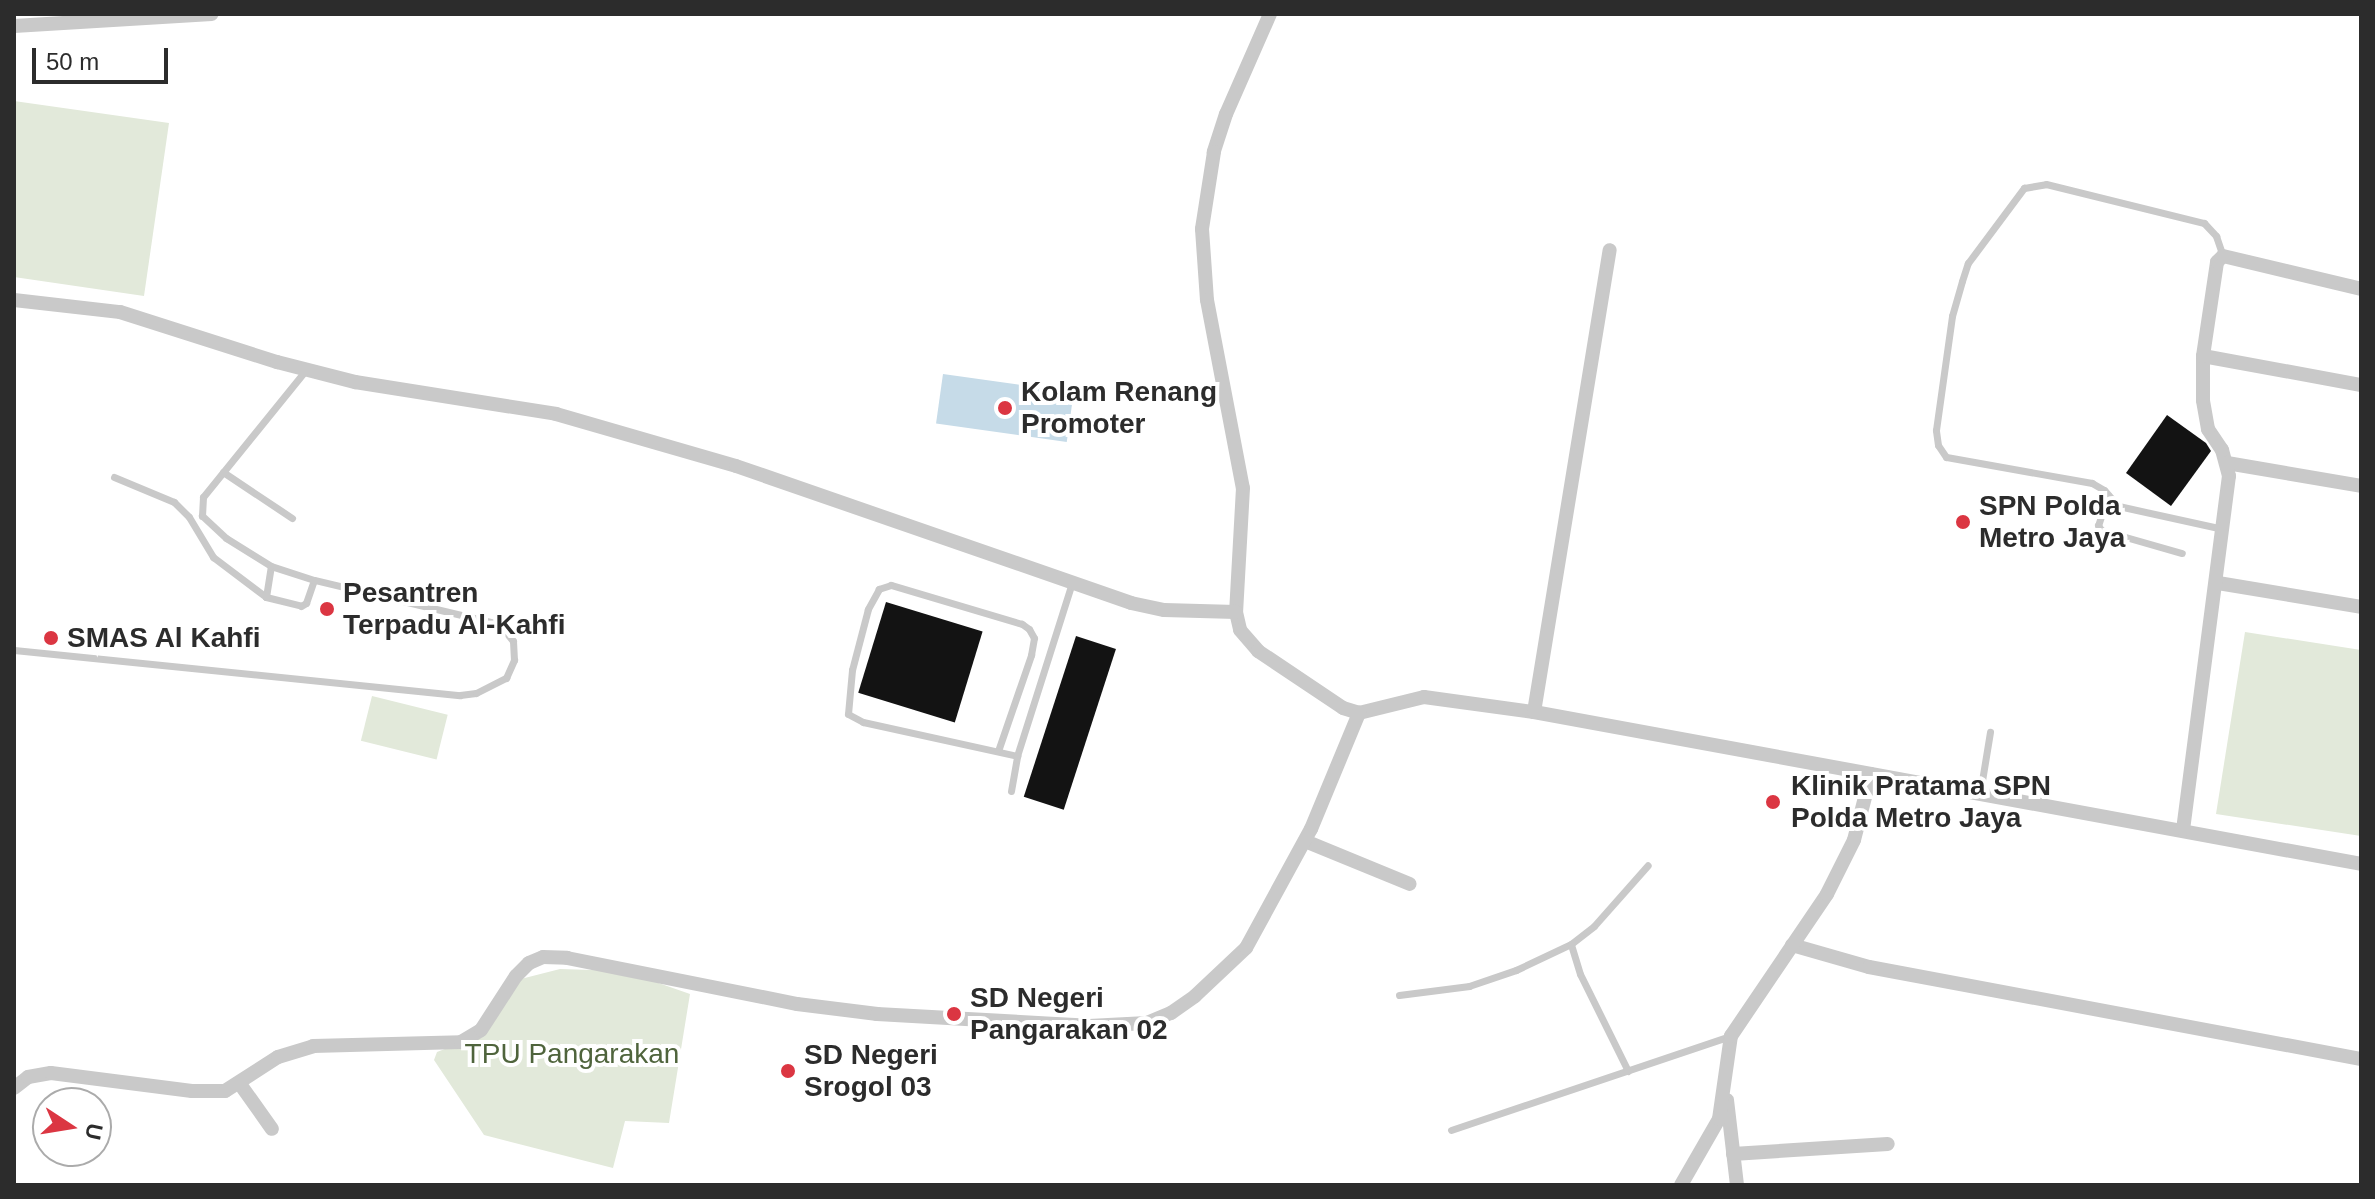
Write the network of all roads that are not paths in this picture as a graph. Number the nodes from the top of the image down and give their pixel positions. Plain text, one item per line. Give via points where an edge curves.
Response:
1 (209, 14) edge
2 (1270, 14) edge
3 (14, 26) edge
4 (1610, 250) dead end
5 (2223, 256) junction
6 (2361, 289) edge
7 (14, 300) edge
8 (2203, 356) junction
9 (306, 370) junction
10 (2361, 385) edge
11 (2227, 463) junction
12 (223, 472) junction
13 (114, 477) dead end
14 (2361, 486) edge
15 (2108, 495) junction
16 (292, 518) dead end
17 (2225, 529) junction
18 (2182, 553) dead end
19 (271, 566) junction
20 (314, 580) junction
21 (1073, 581) junction
22 (2218, 583) junction
23 (266, 597) junction
24 (2361, 607) edge
25 (1236, 612) junction
26 (14, 650) edge
27 (1534, 712) junction
28 (1359, 713) junction
29 (1990, 732) dead end
30 (998, 751) junction
31 (1017, 756) junction
32 (1871, 774) junction
33 (1011, 791) dead end
34 (1980, 793) junction
35 (2183, 830) junction
36 (1305, 841) junction
37 (2361, 864) edge
38 (1648, 865) dead end
39 (1410, 884) dead end
40 (1571, 944) junction
41 (1792, 945) junction
42 (1399, 995) dead end
43 (1731, 1036) junction
44 (2361, 1059) edge
45 (1628, 1071) junction
46 (240, 1084) junction
47 (14, 1088) edge
48 (1726, 1088) junction
49 (272, 1129) dead end
50 (1451, 1130) dead end
51 (1888, 1144) dead end
52 (1733, 1154) junction
53 (1681, 1185) edge
54 (1737, 1185) edge

1 - 3 street
2 - 25 street via 1226,114 1205,192 1202,229 1207,300 1243,488
4 - 27 street
5 - 6 street
5 - 8 street via 2214,271
5 - 15 lane via 2204,223 2034,184 2024,188 1968,263 1952,316 1938,445 1946,457 2092,483
7 - 9 street via 120,312
8 - 10 street
8 - 11 street via 2208,429
9 - 12 lane
9 - 21 street via 581,421 736,466
11 - 14 street
11 - 17 street
12 - 16 lane
12 - 19 lane via 203,497 202,516
13 - 23 lane via 174,502 213,557
15 - 17 lane via 2118,506
15 - 18 lane via 2101,530
17 - 22 street
19 - 20 lane
19 - 23 lane
20 - 23 lane via 301,606
20 - 26 lane via 499,624 513,641 514,660 506,678 460,695
21 - 25 street via 1149,608
21 - 31 lane
22 - 24 street
22 - 35 street
25 - 28 street via 1240,630 1258,651 1343,708
27 - 28 street via 1424,697
27 - 32 street
28 - 36 street
29 - 34 lane
30 - 30 lane via 863,722 848,714 852,670 868,609 879,589 891,585 1029,629 1034,638 1031,655
30 - 31 lane
31 - 33 lane
32 - 34 street
32 - 41 street via 1841,867
34 - 35 street
35 - 37 street
36 - 39 street
36 - 46 street via 1246,948 1195,996 1147,1023 1089,1026 877,1014 543,957 516,976 472,1038 313,1046 278,1057
38 - 40 lane
40 - 42 lane via 1469,986
40 - 45 lane via 1580,974
41 - 43 street
41 - 44 street via 1869,967
43 - 45 lane
43 - 48 street
45 - 50 lane
46 - 47 street via 211,1092 51,1073 28,1077
46 - 49 street
48 - 52 street
48 - 53 street via 1719,1119
51 - 52 street
52 - 54 street

